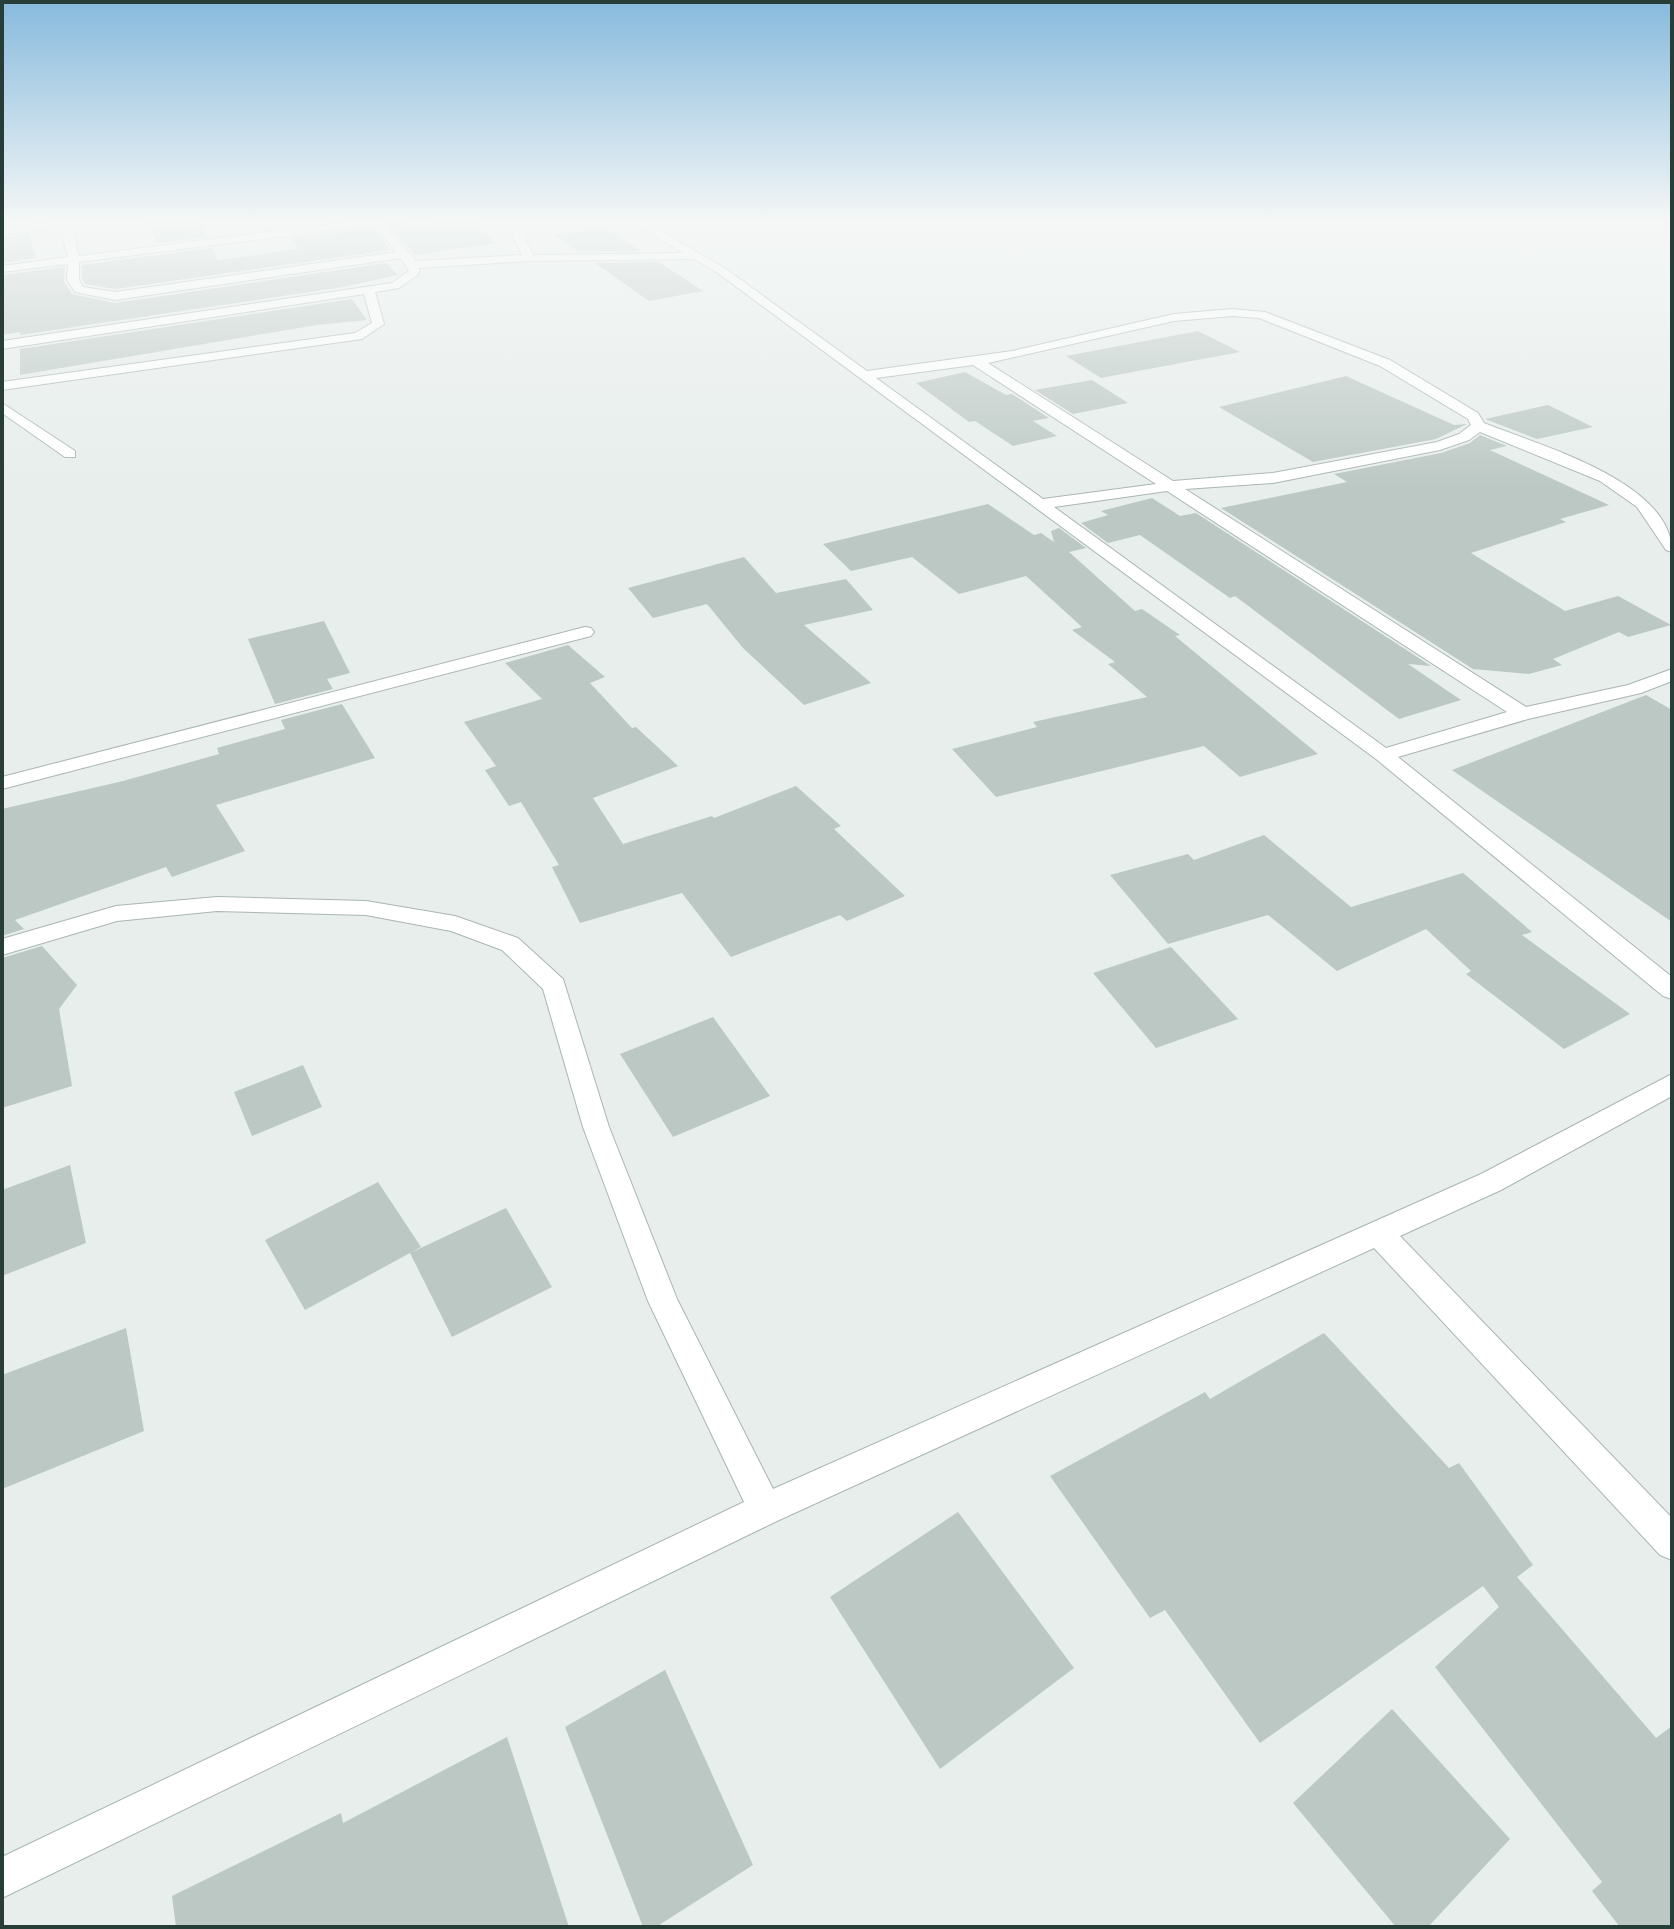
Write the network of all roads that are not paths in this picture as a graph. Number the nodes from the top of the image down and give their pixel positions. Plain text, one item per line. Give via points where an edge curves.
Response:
1 (158, 310) edge
2 (374, 310) edge
3 (777, 310) edge
4 (2, 345) edge
5 (976, 361) junction
6 (868, 375) junction
7 (2, 386) edge
8 (2, 407) edge
9 (1479, 426) junction
10 (70, 454) dead end
11 (1171, 486) junction
12 (1041, 504) junction
13 (1672, 547) edge
14 (585, 632) dead end
15 (1672, 675) edge
16 (1523, 714) junction
17 (1383, 755) junction
18 (2, 783) edge
19 (2, 947) edge
20 (1672, 990) edge
21 (1672, 1084) edge
22 (1379, 1234) junction
23 (765, 1509) junction
24 (1672, 1543) edge
25 (2, 1878) edge

1 - 4 street
2 - 7 street via 378,324 358,336
3 - 6 street
5 - 6 street
5 - 9 street via 1148,323 1252,313 1385,363 1473,416
5 - 11 street
6 - 12 street
8 - 10 street
9 - 11 street via 1440,446 1273,478
9 - 13 street via 1605,478 1642,504
11 - 12 street
11 - 16 street
12 - 17 street
14 - 18 street
15 - 16 street
16 - 17 street
17 - 20 street
19 - 23 street via 116,914 217,904 366,908 455,924 510,944 554,985 596,1127 663,1301
21 - 22 street via 1491,1182
22 - 23 street
22 - 24 street
23 - 25 street

